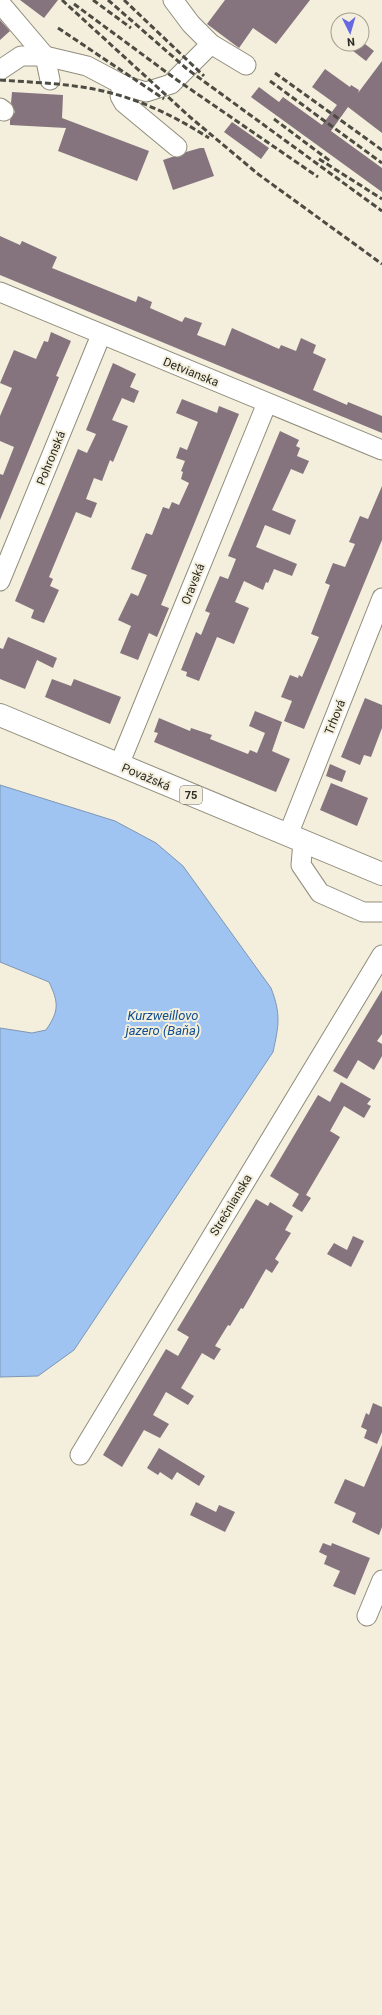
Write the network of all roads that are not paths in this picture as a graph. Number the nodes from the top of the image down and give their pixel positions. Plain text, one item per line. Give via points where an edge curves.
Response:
1 (173, 0) edge
2 (0, 3) edge
3 (211, 44) junction
4 (46, 56) junction
5 (246, 65) dead end
6 (0, 70) edge
7 (50, 80) dead end
8 (123, 85) junction
9 (177, 147) dead end
10 (0, 292) edge
11 (101, 335) junction
12 (267, 403) junction
13 (382, 450) edge
14 (0, 582) edge
15 (382, 598) edge
16 (0, 715) edge
17 (119, 765) junction
18 (295, 839) junction
19 (382, 874) edge
20 (382, 912) edge
21 (382, 955) edge
22 (80, 1456) dead end
23 (382, 1580) edge
24 (367, 1616) dead end

1 - 3 street via 191,24
2 - 4 street
3 - 5 street
3 - 8 street via 177,80 166,87 146,92
4 - 6 street via 22,56
4 - 7 street
4 - 8 street via 87,66
8 - 9 street via 120,96 124,103
10 - 11 street, Detvianska
11 - 12 street, Detvianska
11 - 14 street, Pohronská
12 - 13 street, Detvianska
12 - 17 street, Oravská
15 - 18 street, Trhová
16 - 17 main road, Považská / 75
17 - 18 main road, Považská / 75
18 - 19 main road, Považská / 75
18 - 20 street, Trhová via 301,865 320,893 363,912
21 - 22 street, Strečnianska
23 - 24 street

